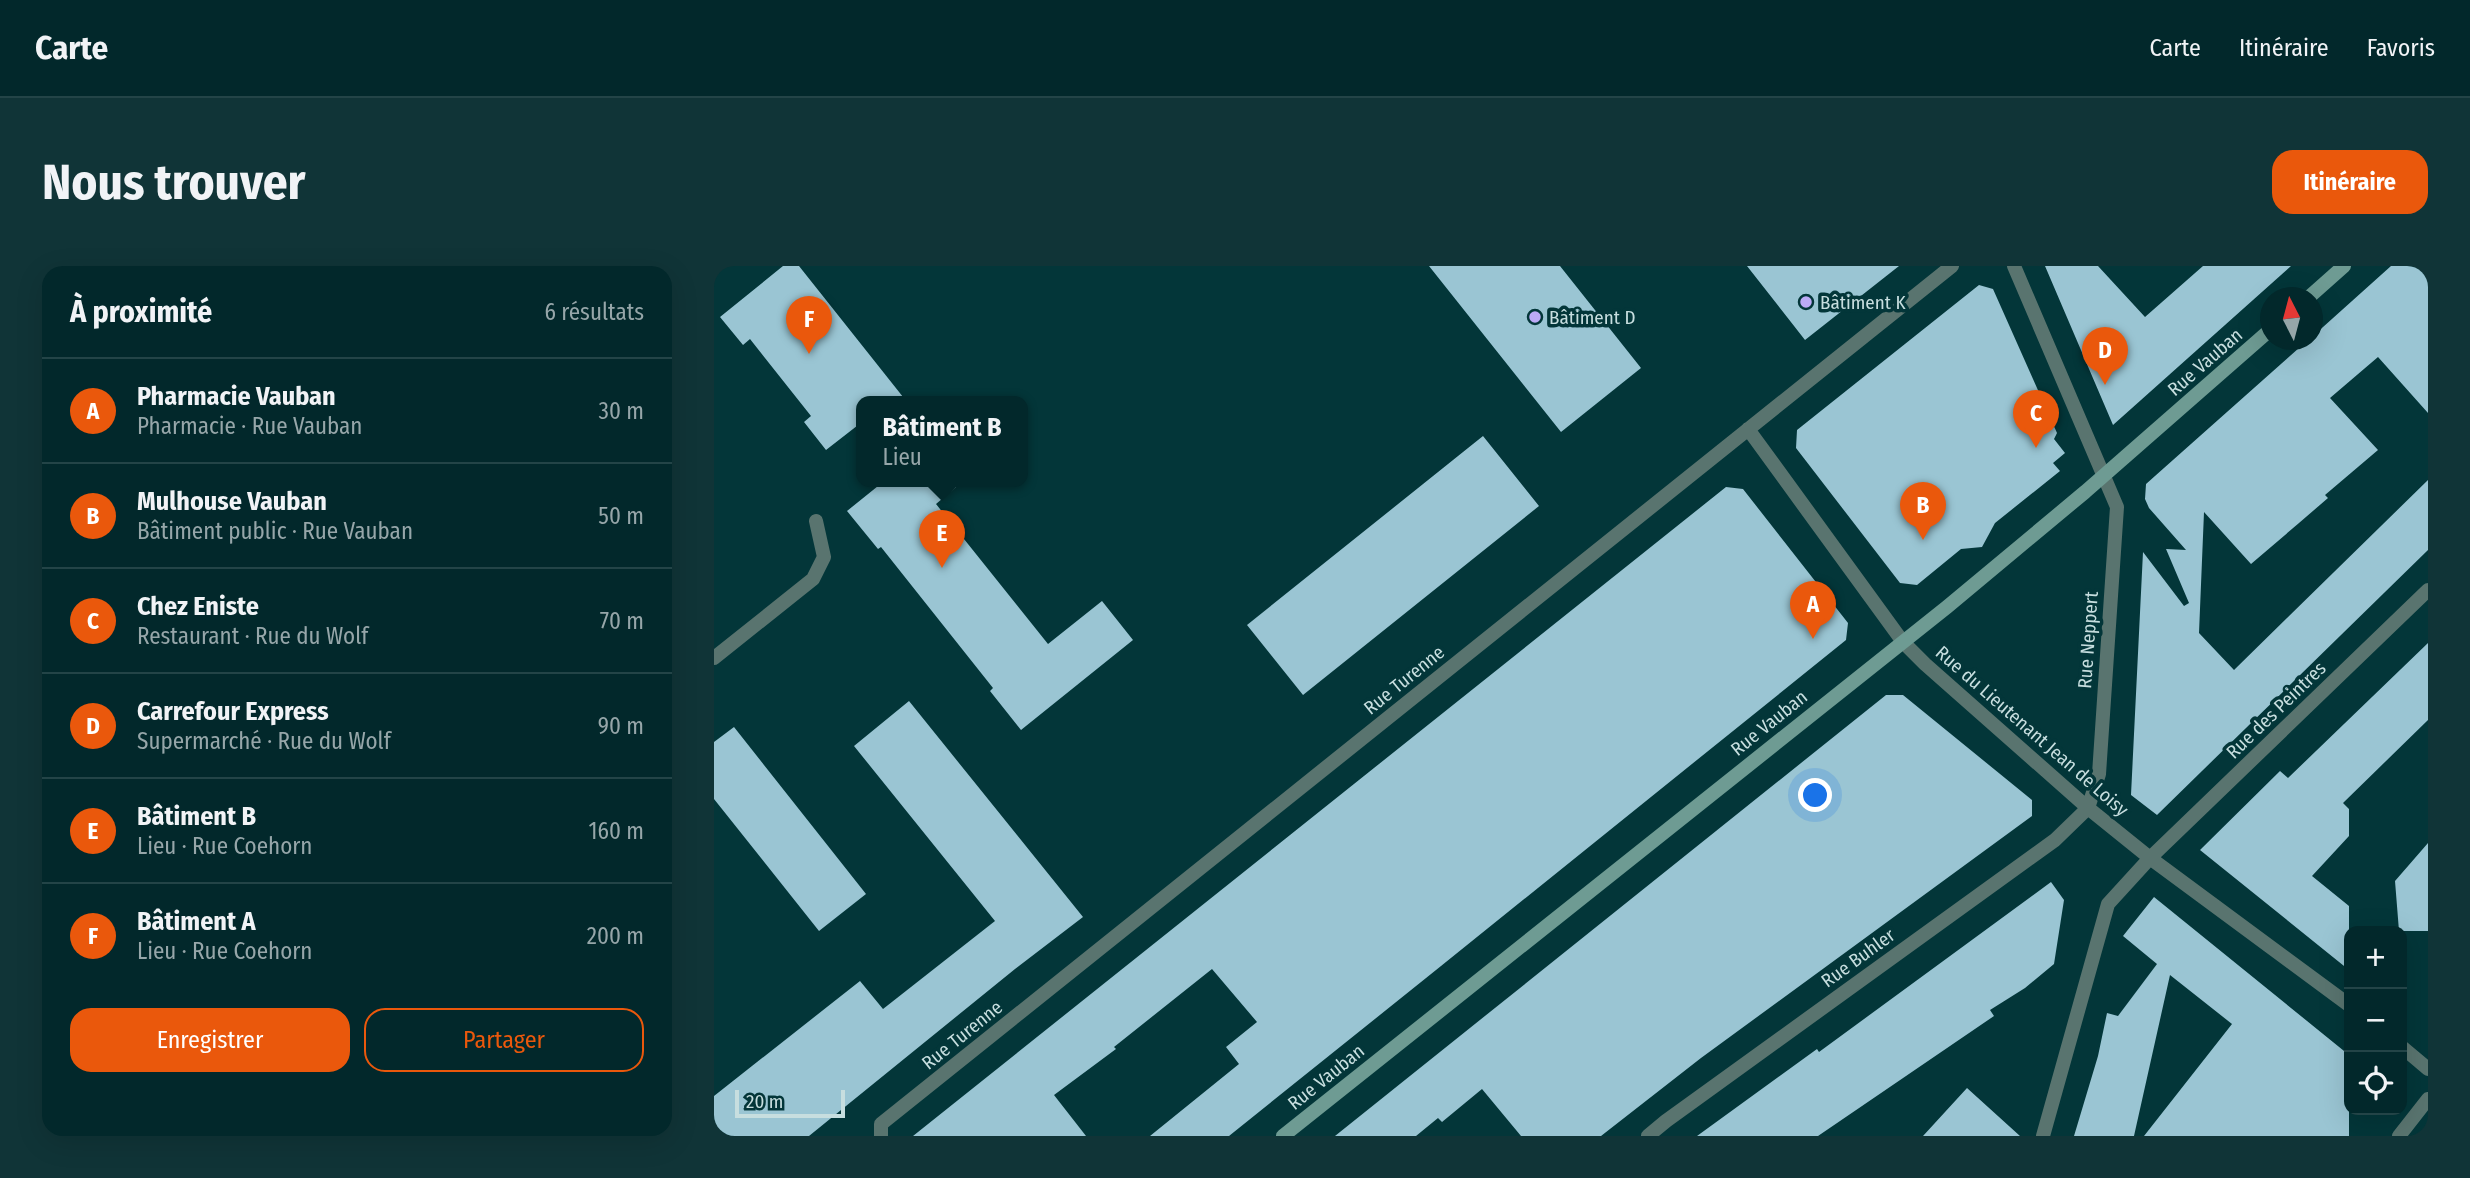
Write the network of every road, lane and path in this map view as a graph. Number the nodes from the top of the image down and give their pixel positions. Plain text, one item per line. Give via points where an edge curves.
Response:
1 (1952, 266) edge
2 (2014, 266) edge
3 (2344, 266) edge
4 (2320, 287) edge
5 (2260, 339) edge
6 (1748, 429) junction
7 (2103, 477) junction
8 (816, 521) dead end
9 (2428, 590) edge
10 (1903, 642) junction
11 (714, 658) edge
12 (2088, 808) junction
13 (2150, 858) junction
14 (2344, 1001) edge
15 (2407, 1051) edge
16 (2428, 1069) edge
17 (2428, 1099) edge
18 (881, 1130) edge
19 (1283, 1136) edge
20 (1648, 1136) edge
21 (2043, 1136) edge
22 (2399, 1136) edge

1 - 6 street, Rue Turenne
2 - 7 street, Rue Neppert
3 - 4 main road
5 - 7 main road, Rue Vauban
6 - 10 street, Rue du Lieutenant Jean de Loisy
6 - 18 street, Rue Turenne
7 - 10 main road, Rue Vauban
7 - 12 street, Rue Neppert via 2117,507 2099,774
8 - 11 street via 824,557 813,579
9 - 13 street, Rue des Peintres
10 - 12 street, Rue du Lieutenant Jean de Loisy
10 - 19 main road, Rue Vauban
12 - 13 street, Rue du Lieutenant Jean de Loisy
12 - 20 street, Rue Buhler via 2055,840
13 - 14 street, Rue du Lieutenant Jean de Loisy
13 - 21 street via 2108,904
15 - 16 street
17 - 22 street

